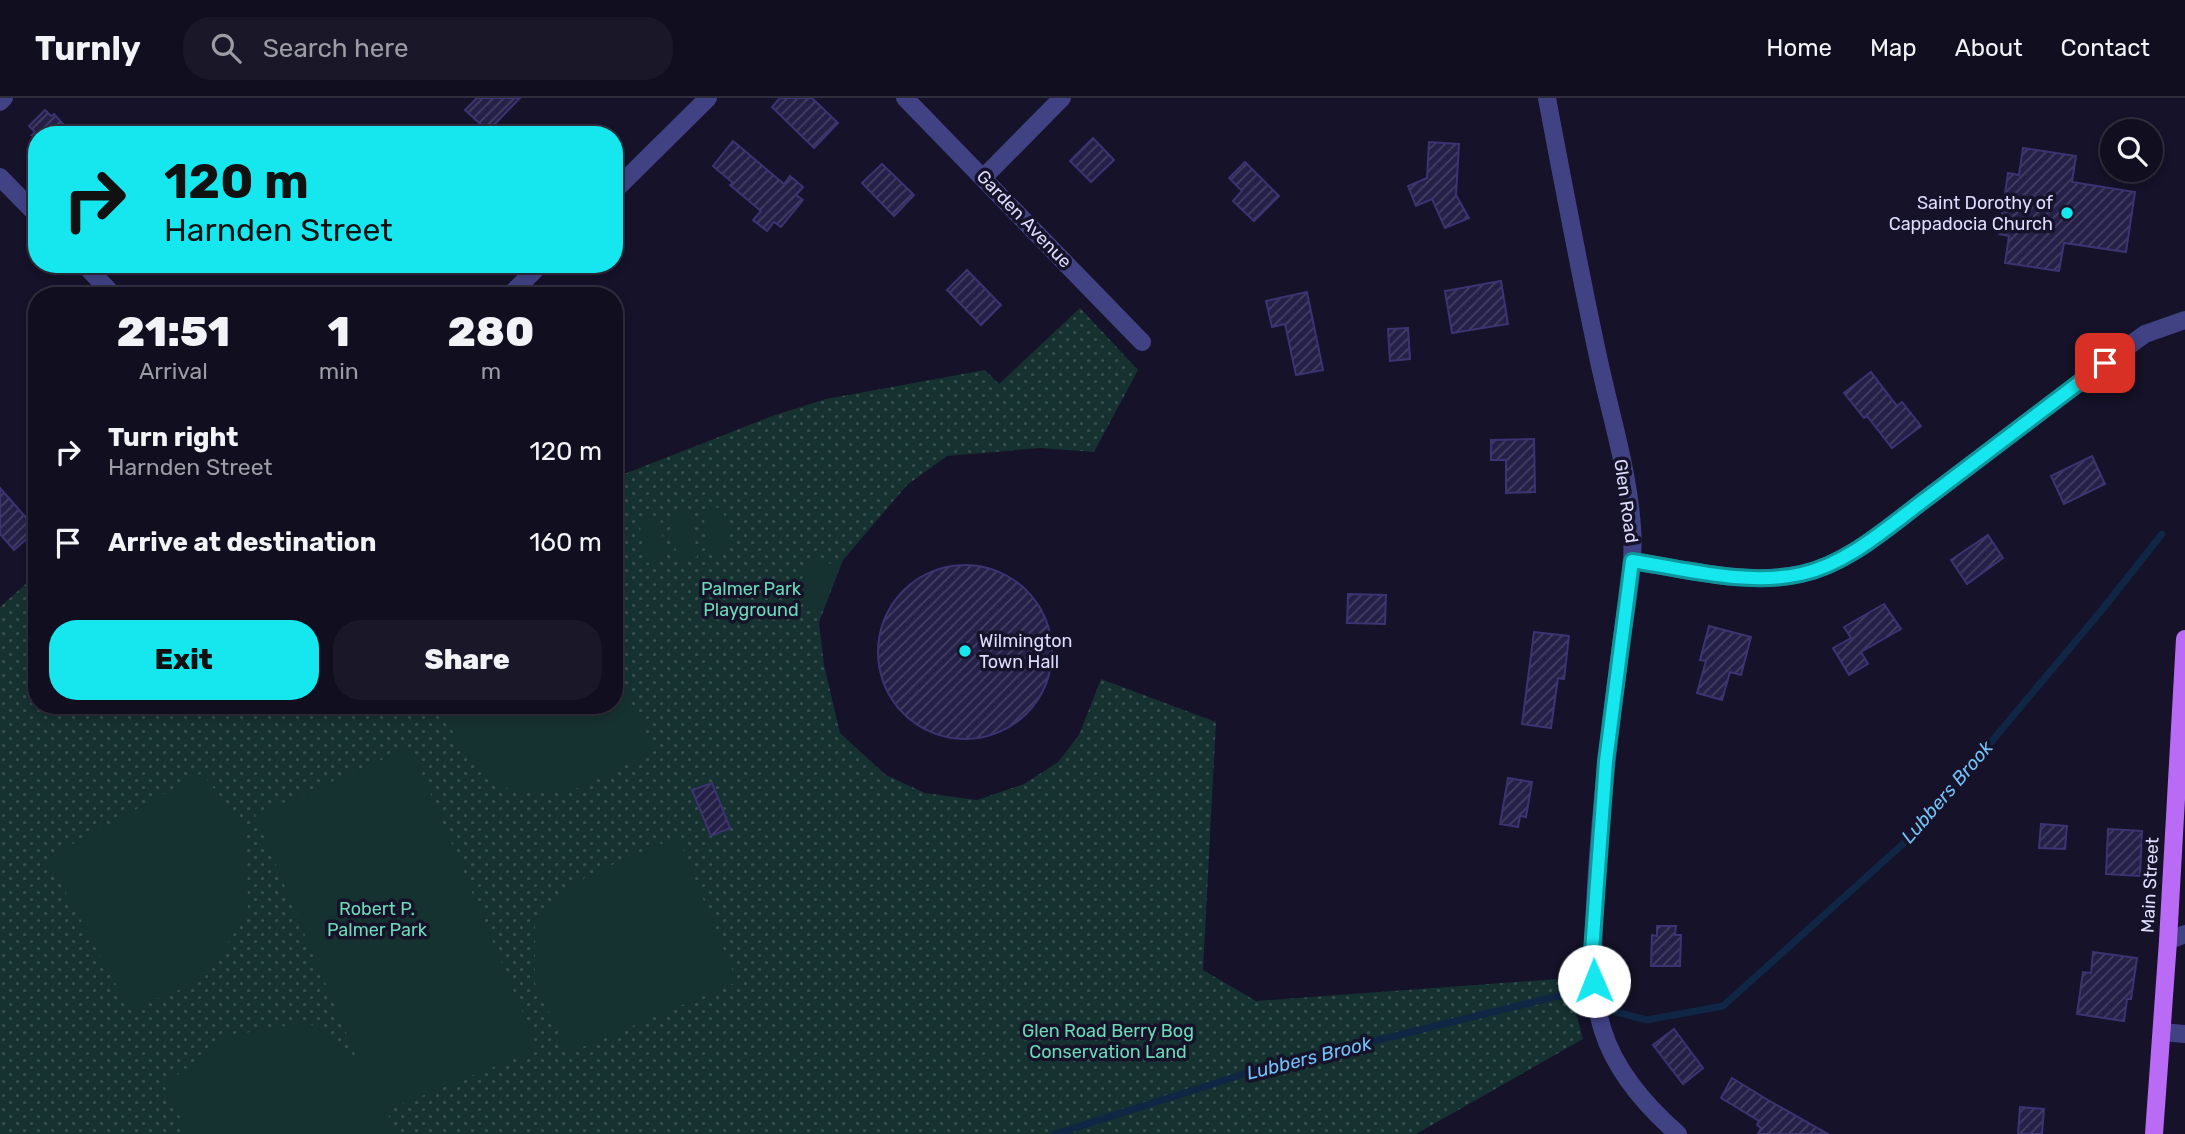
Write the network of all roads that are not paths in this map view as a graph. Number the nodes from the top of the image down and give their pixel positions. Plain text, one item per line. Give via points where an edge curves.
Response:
1 (4, 98) edge
2 (708, 98) edge
3 (905, 98) edge
4 (1062, 98) edge
5 (1547, 98) edge
6 (0, 102) edge
7 (0, 177) edge
8 (984, 177) junction
9 (623, 182) edge
10 (28, 206) edge
11 (92, 273) edge
12 (532, 273) edge
13 (106, 287) edge
14 (518, 287) edge
15 (2185, 320) edge
16 (1142, 342) dead end
17 (1632, 561) junction
18 (2185, 639) edge
19 (2183, 706) edge
20 (2177, 938) edge
21 (2162, 1032) junction
22 (2185, 1034) edge
23 (1678, 1134) edge
24 (2154, 1134) edge

1 - 6 street
2 - 9 street
3 - 8 street, Garden Avenue
4 - 8 street
5 - 17 street, Glen Road via 1625,478
7 - 10 street
8 - 16 street, Garden Avenue
11 - 13 street
12 - 14 street
15 - 17 street via 2145,334 1890,525 1821,568 1800,575 1745,578
17 - 23 street, Glen Road via 1606,761 1594,981 1612,1054 1639,1095
18 - 19 main road, Main Street
19 - 20 main road, Main Street
20 - 21 main road, Main Street
21 - 22 street
21 - 24 main road, Main Street

